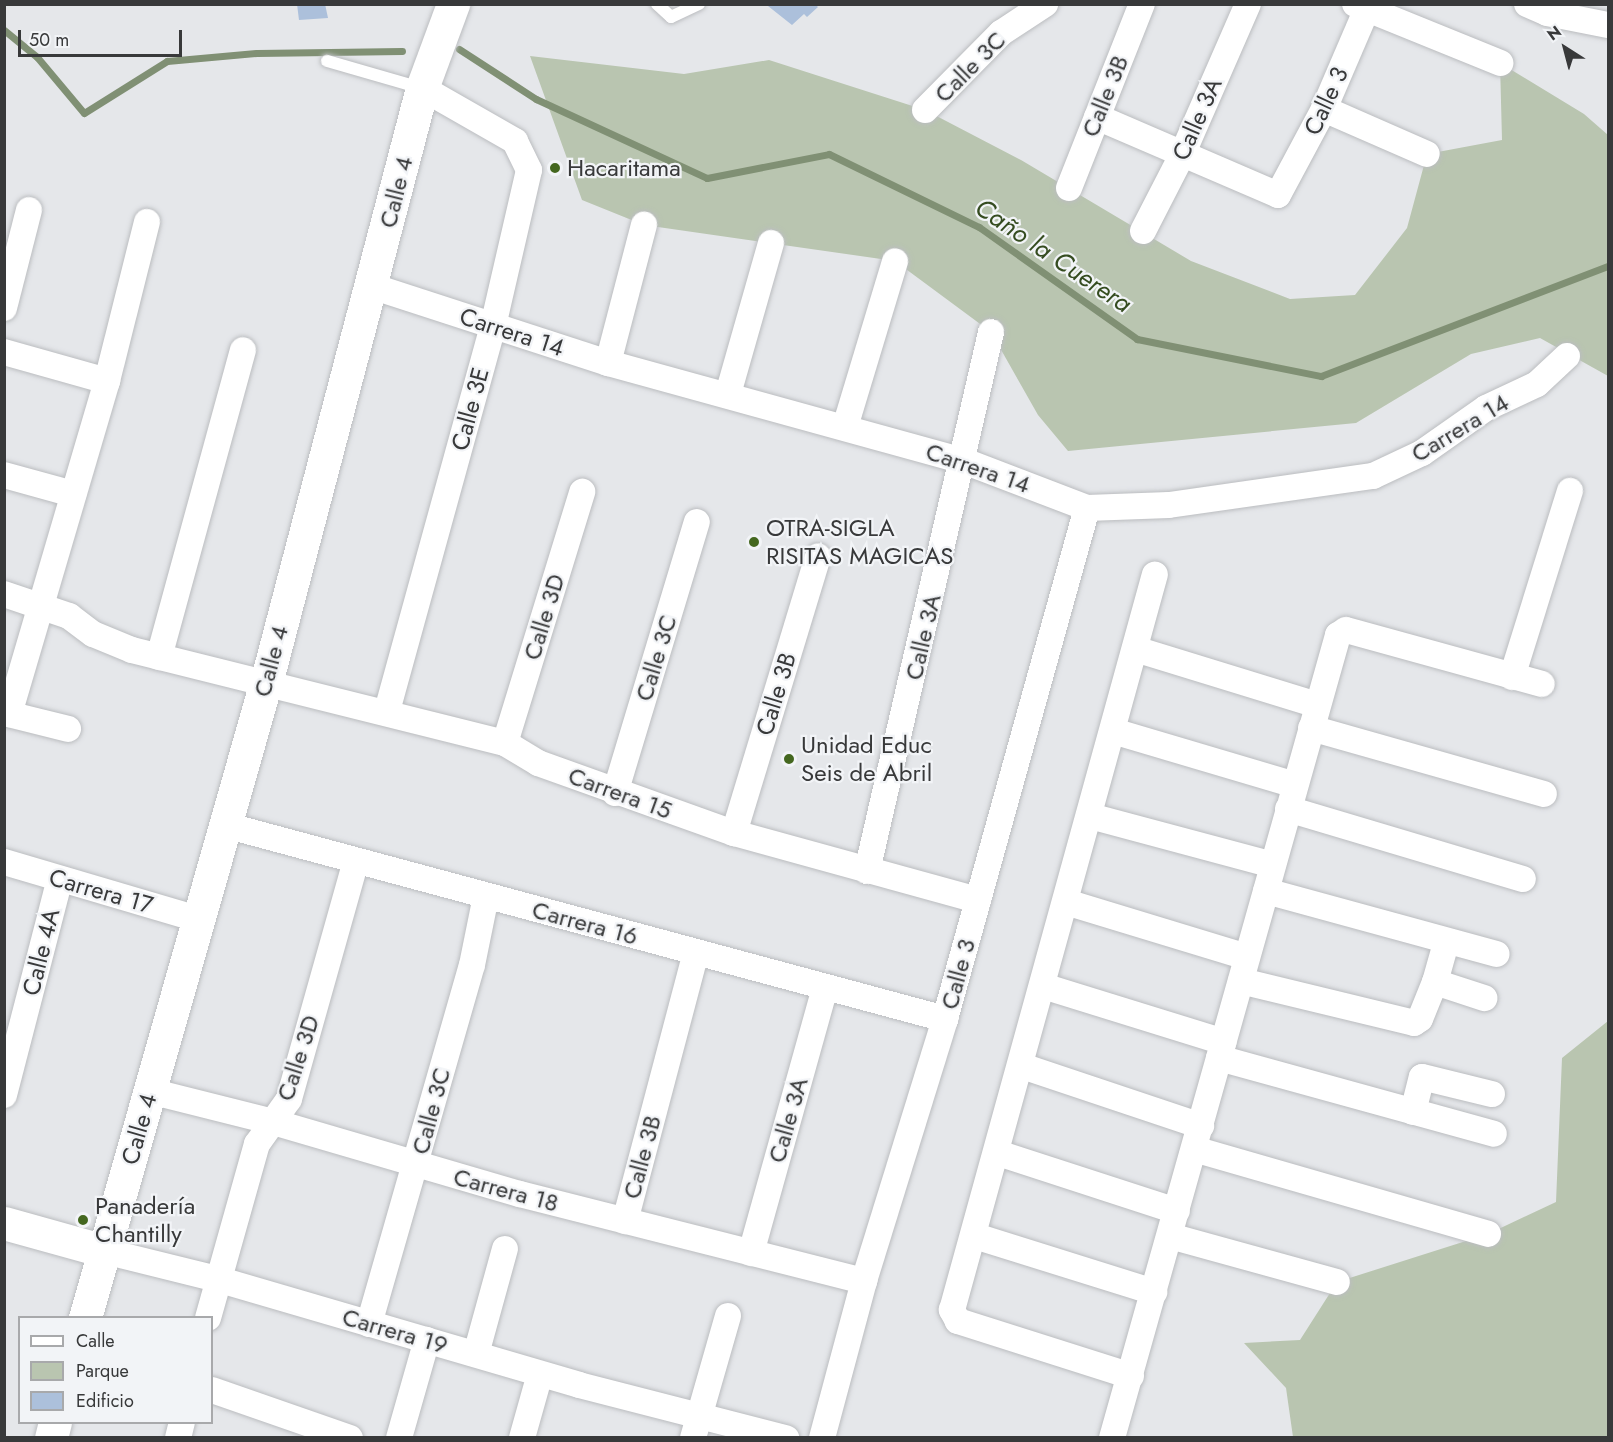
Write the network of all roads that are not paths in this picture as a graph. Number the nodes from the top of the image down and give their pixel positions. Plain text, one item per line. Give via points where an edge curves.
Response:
1 (453, 4) edge
2 (657, 4) edge
3 (699, 4) edge
4 (1045, 4) edge
5 (1142, 4) edge
6 (1248, 4) edge
7 (1527, 4) edge
8 (1364, 6) edge
9 (1608, 25) edge
10 (327, 61) dead end
11 (1500, 63) dead end
12 (422, 88) junction
13 (1324, 109) junction
14 (925, 110) dead end
15 (1097, 117) junction
16 (1427, 154) dead end
17 (1182, 155) junction
18 (1069, 188) dead end
19 (29, 210) dead end
20 (147, 222) dead end
21 (644, 225) dead end
22 (1143, 231) dead end
23 (771, 243) dead end
24 (895, 261) dead end
25 (371, 286) junction
26 (4, 308) edge
27 (493, 326) junction
28 (991, 332) dead end
29 (243, 350) dead end
30 (4, 352) edge
31 (1567, 356) dead end
32 (608, 363) junction
33 (107, 381) junction
34 (728, 394) junction
35 (845, 427) junction
36 (964, 461) junction
37 (4, 475) edge
38 (1570, 491) dead end
39 (582, 492) dead end
40 (73, 494) junction
41 (1088, 508) junction
42 (697, 522) dead end
43 (818, 556) dead end
44 (1155, 574) dead end
45 (4, 594) edge
46 (43, 605) junction
47 (1135, 649) junction
48 (159, 657) junction
49 (1512, 677) junction
50 (265, 684) junction
51 (1542, 684) dead end
52 (387, 711) junction
53 (7, 713) edge
54 (1314, 717) junction
55 (68, 729) dead end
56 (1113, 731) junction
57 (505, 743) junction
58 (615, 793) junction
59 (1544, 794) dead end
60 (1292, 797) junction
61 (1090, 816) junction
62 (225, 825) junction
63 (734, 833) junction
64 (356, 861) junction
65 (4, 862) edge
66 (1273, 865) junction
67 (867, 871) junction
68 (60, 879) junction
69 (1523, 879) dead end
70 (1266, 891) junction
71 (486, 896) junction
72 (978, 900) junction
73 (1066, 902) junction
74 (198, 919) junction
75 (1446, 943) junction
76 (696, 953) junction
77 (1497, 954) dead end
78 (1244, 969) junction
79 (1435, 982) junction
80 (1043, 986) junction
81 (825, 988) junction
82 (1484, 998) dead end
83 (945, 1019) junction
84 (1221, 1050) junction
85 (1022, 1066) junction
86 (150, 1091) junction
87 (1492, 1094) dead end
88 (4, 1095) edge
89 (1413, 1112) junction
90 (273, 1122) junction
91 (1494, 1134) dead end
92 (1197, 1137) junction
93 (998, 1153) junction
94 (417, 1165) junction
95 (1177, 1211) junction
96 (625, 1221) junction
97 (4, 1223) edge
98 (1488, 1234) dead end
99 (975, 1236) junction
100 (1170, 1236) junction
101 (505, 1250) dead end
102 (104, 1251) junction
103 (751, 1253) junction
104 (217, 1279) junction
105 (864, 1281) junction
106 (1337, 1282) dead end
107 (1154, 1292) junction
108 (85, 1316) edge
109 (208, 1316) edge
110 (728, 1316) dead end
111 (369, 1324) junction
112 (427, 1340) junction
113 (476, 1354) junction
114 (540, 1374) junction
115 (1131, 1376) junction
116 (213, 1390) edge
117 (696, 1426) edge
118 (294, 1429) edge
119 (350, 1437) edge
120 (399, 1437) edge
121 (522, 1437) edge
122 (786, 1437) edge
123 (822, 1437) edge
124 (1112, 1437) edge

1 - 12 street, Calle 4
2 - 3 lane via 671,17
4 - 14 street, Calle 3C via 1001,33
5 - 15 street, Calle 3B
6 - 17 street, Calle 3A
7 - 9 street via 1547,13
8 - 11 street
8 - 13 street, Calle 3
10 - 12 lane
12 - 25 street, Calle 4
12 - 27 street, Calle 3E via 515,141 529,170
13 - 16 street
13 - 17 street, Calle 3 via 1278,195
15 - 17 street
15 - 18 street, Calle 3B
17 - 22 street, Calle 3A
19 - 26 street
20 - 33 street
21 - 32 street
23 - 34 street
24 - 35 street
25 - 27 street, Carrera 14
25 - 50 street, Calle 4
27 - 32 street, Carrera 14
27 - 52 street, Calle 3E
28 - 36 street, Calle 3A
29 - 48 street
30 - 33 street
31 - 41 street, Carrera 14 via 1537,384 1486,408 1422,453 1373,476 1169,505
32 - 34 street, Carrera 14
33 - 40 street
34 - 35 street, Carrera 14
35 - 36 street, Carrera 14
36 - 41 street, Carrera 14
36 - 67 street, Calle 3A
37 - 40 street
38 - 49 street
39 - 57 street, Calle 3D
40 - 46 street
41 - 72 street, Calle 3
42 - 58 street, Calle 3C
43 - 63 street, Calle 3B
44 - 47 street
45 - 46 street, Carrera 15
46 - 48 street, Carrera 15 via 69,616 93,634
46 - 53 street
47 - 54 street
47 - 56 street
48 - 50 street, Carrera 15
49 - 51 street
49 - 54 street via 1346,630 1338,634
50 - 52 street, Carrera 15
50 - 62 street, Calle 4
52 - 57 street, Carrera 15
53 - 55 street
54 - 59 street
54 - 60 street
56 - 60 street
56 - 61 street
57 - 58 street, Carrera 15 via 538,763
58 - 63 street, Carrera 15
60 - 66 street
60 - 69 street
61 - 66 street
61 - 73 street
62 - 64 street, Carrera 16
62 - 74 street, Calle 4
63 - 67 street, Carrera 15
64 - 71 street, Carrera 16
64 - 90 street, Calle 3D via 289,1099
65 - 68 street, Carrera 17
66 - 70 street
67 - 72 street, Carrera 15
68 - 74 street, Carrera 17
68 - 88 street, Calle 4A
70 - 75 street
70 - 78 street
71 - 76 street, Carrera 16
71 - 94 street, Calle 3C via 472,965
72 - 83 street, Calle 3
73 - 78 street
73 - 80 street
74 - 86 street, Calle 4
75 - 77 street
75 - 79 street
76 - 81 street, Carrera 16
76 - 96 street, Calle 3B
78 - 79 street via 1408,1023 1420,1019
78 - 84 street
79 - 82 street
80 - 84 street
80 - 85 street
81 - 83 street, Carrera 16
81 - 103 street, Calle 3A
83 - 105 street, Calle 3
84 - 89 street
84 - 92 street
85 - 92 street
85 - 93 street
86 - 90 street, Carrera 18
86 - 102 street, Calle 4
87 - 89 street via 1422,1077
89 - 91 street
90 - 94 street, Carrera 18
90 - 104 street, Calle 3D via 257,1143
92 - 95 street
92 - 98 street
93 - 95 street
93 - 99 street
94 - 96 street, Carrera 18
94 - 111 street, Calle 3C
95 - 100 street
96 - 103 street, Carrera 18
97 - 102 street, Carrera 19
99 - 107 street
99 - 115 street via 952,1310 958,1321
100 - 106 street
100 - 107 street
101 - 113 street
102 - 104 street, Carrera 19
102 - 108 street, Calle 4
103 - 105 street, Carrera 18
104 - 109 street, Calle 3D
104 - 111 street, Carrera 19
105 - 123 street, Calle 3
107 - 115 street
110 - 117 street
111 - 112 street, Carrera 19
112 - 113 street, Carrera 19
112 - 120 street
113 - 114 street, Carrera 19
114 - 117 street, Carrera 19
114 - 121 street
115 - 124 street
116 - 118 street
117 - 122 street, Carrera 19
118 - 119 street

